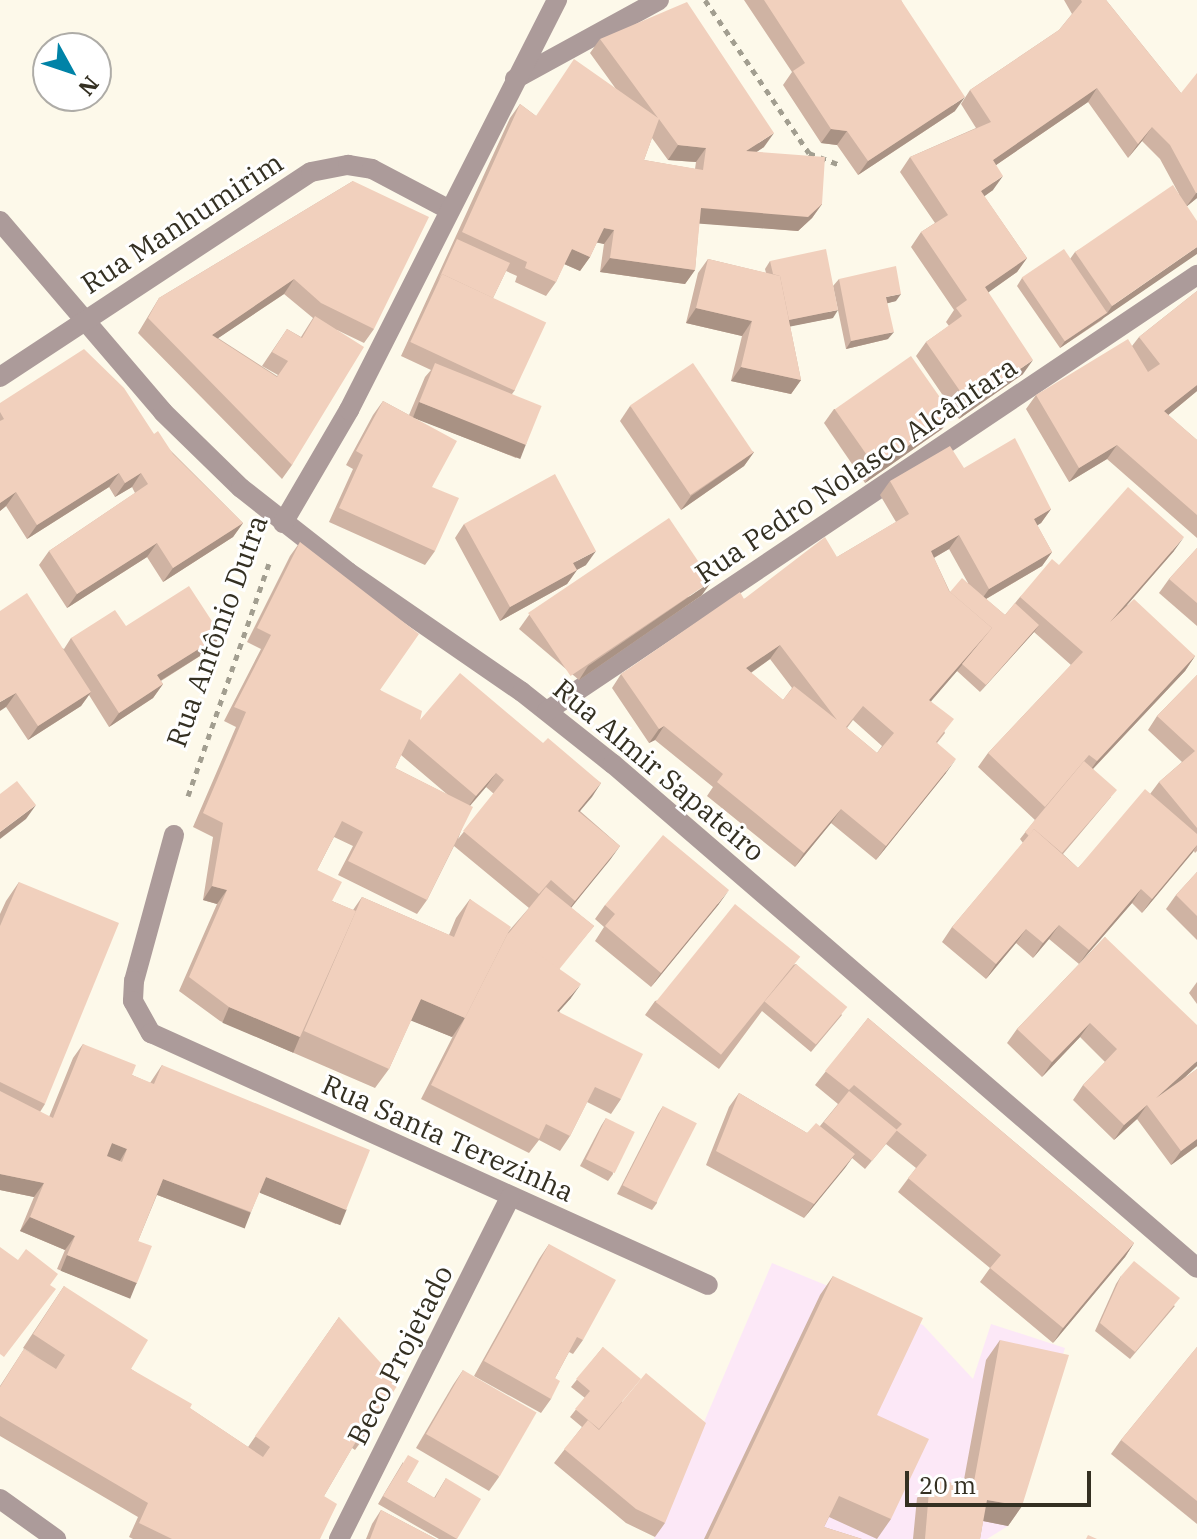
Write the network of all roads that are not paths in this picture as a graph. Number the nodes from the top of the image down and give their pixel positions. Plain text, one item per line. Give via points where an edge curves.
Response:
1 (557, 0) edge
2 (659, 0) edge
3 (515, 79) junction
4 (448, 209) junction
5 (0, 221) edge
6 (1197, 275) edge
7 (84, 321) junction
8 (0, 377) edge
9 (283, 523) junction
10 (547, 711) junction
11 (174, 835) road end
12 (510, 1197) junction
13 (1197, 1268) edge
14 (708, 1285) dead end
15 (0, 1499) edge
16 (56, 1539) edge
17 (339, 1539) edge

1 - 3 street, Rua Antônio Dutra
2 - 3 street
3 - 4 street, Rua Antônio Dutra
4 - 7 street, Rua Manhumirim via 372,169 348,165 311,172
4 - 9 street, Rua Antônio Dutra via 349,410
5 - 7 street, Rua Almir Sapateiro
6 - 10 street, Rua Pedro Nolasco Alcântara
7 - 8 street, Rua Manhumirim
7 - 9 street, Rua Almir Sapateiro via 201,451
9 - 10 street, Rua Almir Sapateiro
10 - 13 street, Rua Almir Sapateiro
11 - 12 street, Rua Santa Terezinha via 134,981 140,1019 166,1042
12 - 14 street, Rua Santa Terezinha
12 - 17 street, Beco Projetado
15 - 16 street

